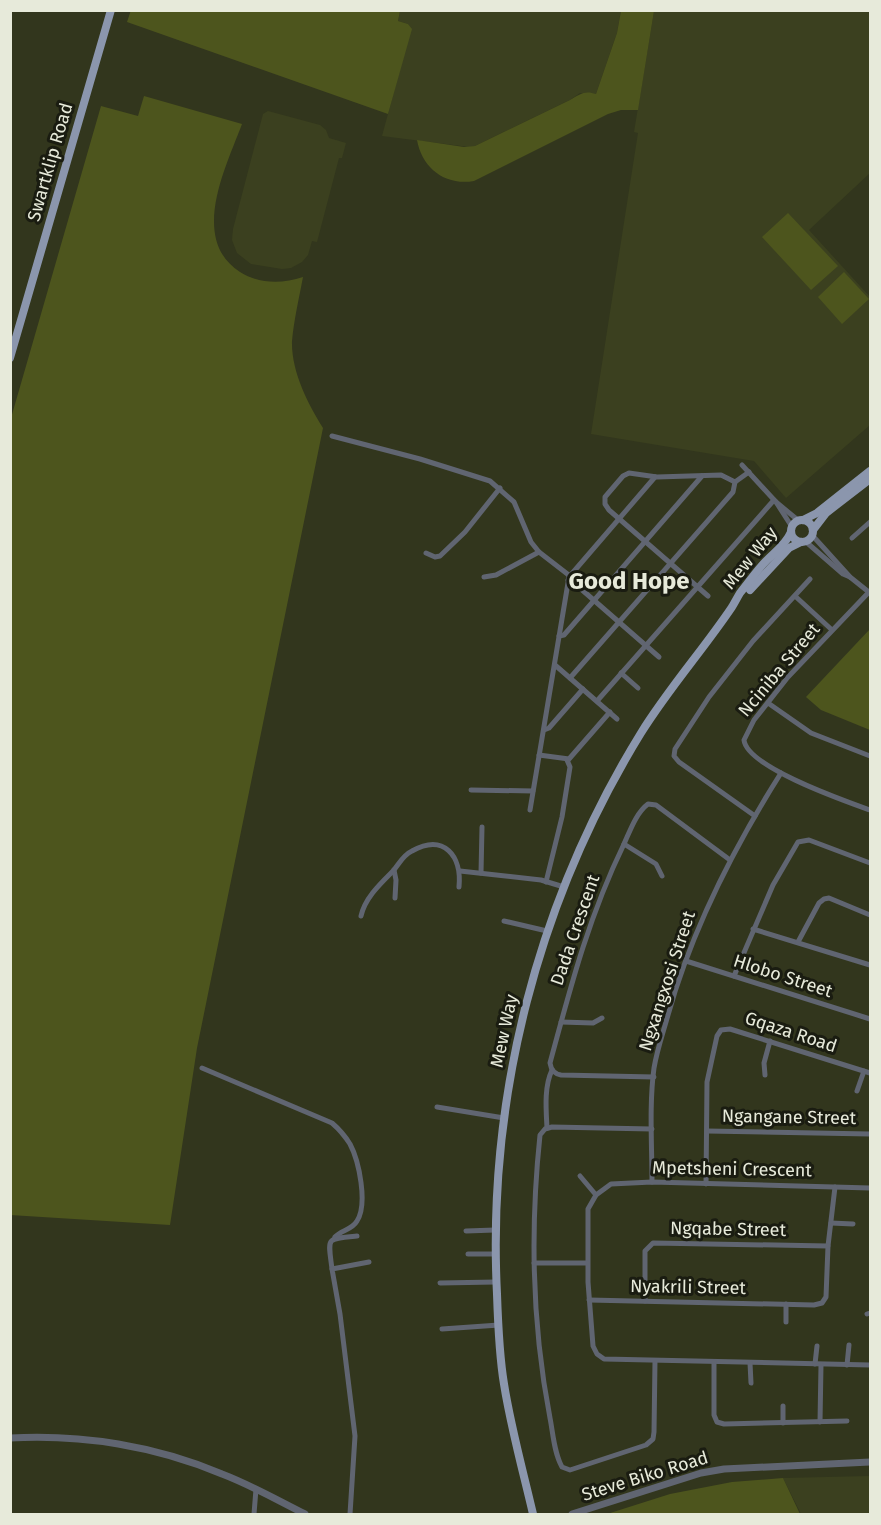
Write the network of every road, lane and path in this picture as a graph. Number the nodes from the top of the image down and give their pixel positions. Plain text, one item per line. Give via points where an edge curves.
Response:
1 (111, 10) edge
2 (10, 358) edge
3 (332, 436) dead end
4 (742, 465) dead end
5 (870, 471) edge
6 (749, 472) junction
7 (702, 476) junction
8 (655, 477) junction
9 (870, 479) edge
10 (735, 482) junction
11 (500, 488) junction
12 (775, 501) junction
13 (620, 519) junction
14 (870, 524) edge
15 (796, 525) junction
16 (808, 537) junction
17 (852, 538) dead end
18 (646, 542) junction
19 (539, 552) junction
20 (426, 554) dead end
21 (671, 564) junction
22 (484, 577) dead end
23 (569, 578) junction
24 (810, 579) dead end
25 (697, 587) junction
26 (870, 593) edge
27 (708, 596) dead end
28 (795, 596) junction
29 (594, 600) junction
30 (734, 604) junction
31 (619, 622) junction
32 (832, 630) junction
33 (560, 636) junction
34 (646, 645) junction
35 (659, 657) dead end
36 (555, 665) junction
37 (621, 673) junction
38 (570, 678) junction
39 (638, 688) dead end
40 (583, 689) junction
41 (597, 701) junction
42 (768, 703) junction
43 (610, 712) junction
44 (617, 718) dead end
45 (544, 730) junction
46 (539, 755) junction
47 (870, 756) edge
48 (567, 760) junction
49 (782, 773) junction
50 (471, 790) dead end
51 (533, 791) junction
52 (530, 810) dead end
53 (870, 810) edge
54 (755, 816) junction
55 (482, 827) dead end
56 (624, 844) junction
57 (730, 860) junction
58 (870, 864) edge
59 (394, 870) junction
60 (460, 871) junction
61 (481, 873) junction
62 (662, 876) dead end
63 (546, 882) junction
64 (459, 887) dead end
65 (564, 887) junction
66 (395, 898) dead end
67 (870, 915) edge
68 (361, 916) dead end
69 (504, 921) dead end
70 (753, 929) junction
71 (547, 931) junction
72 (798, 942) junction
73 (686, 961) junction
74 (870, 965) edge
75 (734, 976) junction
76 (602, 1018) dead end
77 (870, 1019) edge
78 (561, 1022) junction
79 (770, 1041) junction
80 (202, 1068) dead end
81 (552, 1070) junction
82 (867, 1072) edge
83 (765, 1075) dead end
84 (654, 1077) junction
85 (857, 1091) dead end
86 (437, 1107) dead end
87 (504, 1118) junction
88 (547, 1128) junction
89 (652, 1129) junction
90 (706, 1131) junction
91 (870, 1134) edge
92 (580, 1176) dead end
93 (652, 1182) junction
94 (706, 1184) junction
95 (835, 1187) junction
96 (870, 1188) edge
97 (596, 1195) junction
98 (831, 1223) junction
99 (853, 1224) dead end
100 (495, 1230) junction
101 (466, 1231) dead end
102 (357, 1236) dead end
103 (335, 1237) junction
104 (828, 1246) junction
105 (468, 1254) dead end
106 (496, 1254) junction
107 (369, 1262) dead end
108 (534, 1263) junction
109 (587, 1263) junction
110 (332, 1269) junction
111 (496, 1282) junction
112 (440, 1283) dead end
113 (589, 1300) junction
114 (645, 1301) junction
115 (786, 1304) junction
116 (786, 1322) dead end
117 (498, 1325) junction
118 (442, 1329) dead end
119 (849, 1345) dead end
120 (817, 1346) dead end
121 (655, 1361) junction
122 (714, 1362) junction
123 (750, 1363) junction
124 (818, 1364) junction
125 (847, 1365) junction
126 (870, 1365) edge
127 (751, 1383) dead end
128 (783, 1406) dead end
129 (847, 1421) dead end
130 (820, 1422) junction
131 (783, 1423) junction
132 (10, 1438) edge
133 (870, 1462) edge
134 (256, 1489) junction
135 (254, 1515) edge
136 (305, 1515) edge
137 (350, 1515) edge
138 (533, 1515) edge
139 (572, 1515) edge

1 - 2 main road, Swartklip Road
3 - 11 street via 420,459 490,481
4 - 6 street
5 - 15 main road, Mew Way
6 - 10 street
6 - 12 street
7 - 8 street
7 - 10 street via 723,475
7 - 18 street
8 - 13 street
8 - 13 street via 627,473 613,487 605,504
9 - 16 main road, Mew Way via 826,513
10 - 21 street via 734,492
11 - 19 street via 514,502
11 - 20 street via 470,527 440,556
12 - 15 street
12 - 25 street
13 - 18 street
13 - 23 street
14 - 17 street
15 - 16 main road, Mew Way via 810,524
15 - 16 main road, Mew Way via 794,538
15 - 30 main road, Mew Way
16 - 26 street
16 - 30 main road, Mew Way via 789,548
18 - 21 street
18 - 29 street
19 - 22 street via 496,575
19 - 23 street
21 - 25 street
21 - 31 street
23 - 29 street
23 - 33 street
24 - 28 street
25 - 27 street
25 - 34 street
26 - 32 street, Nciniba Street
28 - 32 street
28 - 54 street via 709,697 674,753 679,762
29 - 31 street
29 - 33 street
30 - 65 main road, Mew Way via 636,741 598,810
31 - 34 street
31 - 38 street
32 - 42 street, Nciniba Street
33 - 36 street
34 - 35 street
34 - 37 street
36 - 38 street
36 - 45 street
37 - 39 street
37 - 41 street
38 - 40 street
40 - 41 street
40 - 45 street
41 - 43 street
42 - 47 street via 811,733
42 - 49 street, Nciniba Street via 747,731 744,744
43 - 44 street
43 - 48 street
45 - 46 street
46 - 48 street
46 - 51 street
48 - 63 street via 570,767 562,817
49 - 53 street, Nciniba Street
49 - 54 street, Ngxangxosi Street
50 - 51 street
51 - 52 street
54 - 57 street, Ngxangxosi Street
55 - 61 street
56 - 57 street, Dada Crescent via 643,809 653,804
56 - 62 street via 656,864
56 - 78 street, Dada Crescent via 591,921
57 - 73 street, Ngxangxosi Street
58 - 70 street via 801,840
59 - 60 street via 410,851 431,845 447,849
59 - 66 street
59 - 68 street via 363,907
60 - 61 street
60 - 64 street
61 - 63 street
63 - 65 street
65 - 71 main road, Mew Way
67 - 72 street via 824,899
69 - 71 street
70 - 72 street
70 - 75 street
71 - 87 main road, Mew Way via 525,1009
72 - 74 street
73 - 75 street, Hlobo Street
73 - 84 street, Ngxangxosi Street
75 - 77 street, Hlobo Street
76 - 78 street via 592,1023
78 - 81 street, Dada Crescent via 550,1063
79 - 82 street, Gqaza Road
79 - 83 street via 763,1064
79 - 90 street, Gqaza Road via 730,1029 719,1033 708,1076
80 - 103 street via 332,1123 345,1136 358,1168 361,1206 355,1224
81 - 84 street via 561,1075
81 - 88 street, Dada Crescent via 547,1093
82 - 85 street, Gqaza Road
84 - 89 street, Ngxangxosi Street
86 - 87 street
87 - 100 main road, Mew Way
88 - 89 street
88 - 108 street, Dada Crescent via 540,1135 536,1176
89 - 93 street, Ngxangxosi Street
90 - 91 street, Ngangane Street
90 - 94 street, Gqaza Road
92 - 97 street
93 - 94 street, Mpetsheni Crescent
93 - 97 street, Mpetsheni Crescent via 616,1182
94 - 95 street, Mpetsheni Crescent
95 - 96 street, Mpetsheni Crescent
95 - 98 street, Nyakrili Street
97 - 109 street via 588,1209
98 - 99 street
98 - 104 street, Nyakrili Street
100 - 101 street
100 - 106 main road, Mew Way
102 - 103 street
103 - 110 street via 329,1245
104 - 114 street, Ngqabe Street via 653,1243 645,1251
104 - 115 street, Nyakrili Street via 825,1301 814,1305
105 - 106 street
106 - 111 main road, Mew Way
107 - 110 street
108 - 109 street
108 - 121 street, Dada Crescent via 542,1371 562,1467 570,1470 651,1440
109 - 113 street
110 - 137 street via 355,1436
111 - 112 street
111 - 117 main road, Mew Way
113 - 114 street, Nyakrili Street
113 - 121 street via 593,1346 599,1357
114 - 115 street, Nyakrili Street
115 - 116 street
117 - 118 street
117 - 138 main road, Mew Way via 507,1402
119 - 125 street
120 - 124 street
121 - 122 street
122 - 123 street
122 - 131 street via 717,1422
123 - 124 street
123 - 127 street
124 - 125 street
124 - 130 street
125 - 126 street
128 - 131 street
129 - 130 street
130 - 131 street
132 - 134 street via 67,1437 133,1447 200,1465
133 - 139 street, Steve Biko Road via 701,1473
134 - 135 street
134 - 136 street

